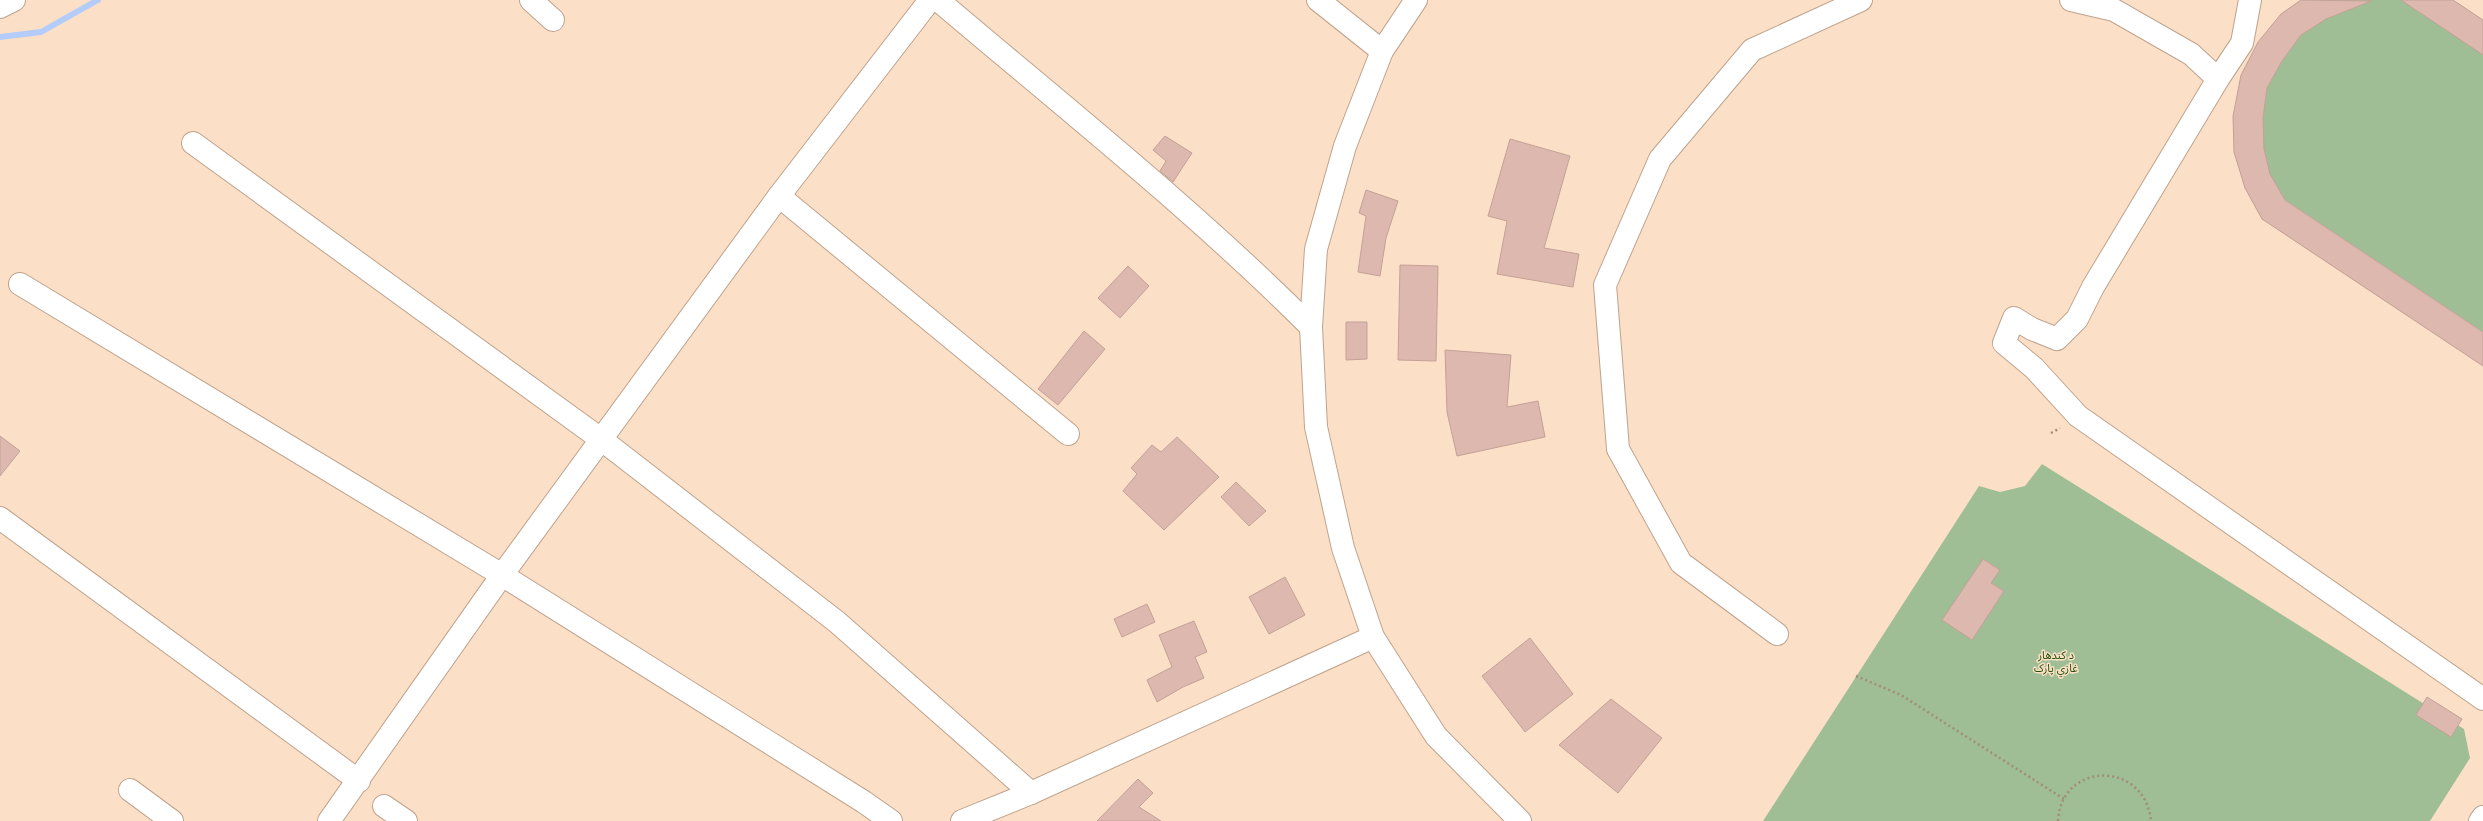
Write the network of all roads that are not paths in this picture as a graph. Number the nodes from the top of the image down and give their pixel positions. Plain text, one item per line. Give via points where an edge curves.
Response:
1 (14, 0) edge
2 (531, 0) edge
3 (930, 0) edge
4 (938, 0) edge
5 (1318, 0) edge
6 (1416, 0) edge
7 (1861, 0) edge
8 (2071, 0) edge
9 (2250, 0) edge
10 (0, 7) edge
11 (553, 20) dead end
12 (1382, 51) junction
13 (2218, 79) junction
14 (193, 143) dead end
15 (779, 196) junction
16 (20, 284) dead end
17 (1311, 327) junction
18 (1068, 434) dead end
19 (602, 440) junction
20 (0, 518) edge
21 (502, 575) junction
22 (1777, 634) dead end
23 (1373, 637) junction
24 (2483, 699) edge
25 (359, 781) junction
26 (130, 790) dead end
27 (1031, 793) junction
28 (384, 806) dead end
29 (2483, 817) edge
30 (172, 821) edge
31 (329, 821) edge
32 (406, 821) edge
33 (890, 821) edge
34 (962, 821) edge
35 (1520, 821) edge
36 (2480, 821) edge

1 - 10 main road
2 - 11 main road
3 - 15 main road
4 - 17 main road via 1260,275
5 - 12 main road
6 - 12 main road
7 - 22 main road via 1752,50 1660,159 1605,285 1618,449 1682,563
8 - 13 main road via 2114,10 2191,54
9 - 13 main road via 2242,43
12 - 17 main road via 1345,146 1316,249
13 - 24 main road via 2093,287 2077,320 2057,339 2014,318 2004,343 2034,368 2078,416
14 - 19 main road
15 - 18 main road
15 - 19 main road
16 - 21 main road
17 - 23 main road via 1316,427 1343,548
19 - 21 main road
19 - 27 main road via 837,622
20 - 25 main road
21 - 25 main road
21 - 33 main road via 864,802
23 - 27 main road
23 - 35 main road via 1436,736
25 - 31 main road
26 - 30 main road
27 - 34 main road
28 - 32 main road
29 - 36 main road

